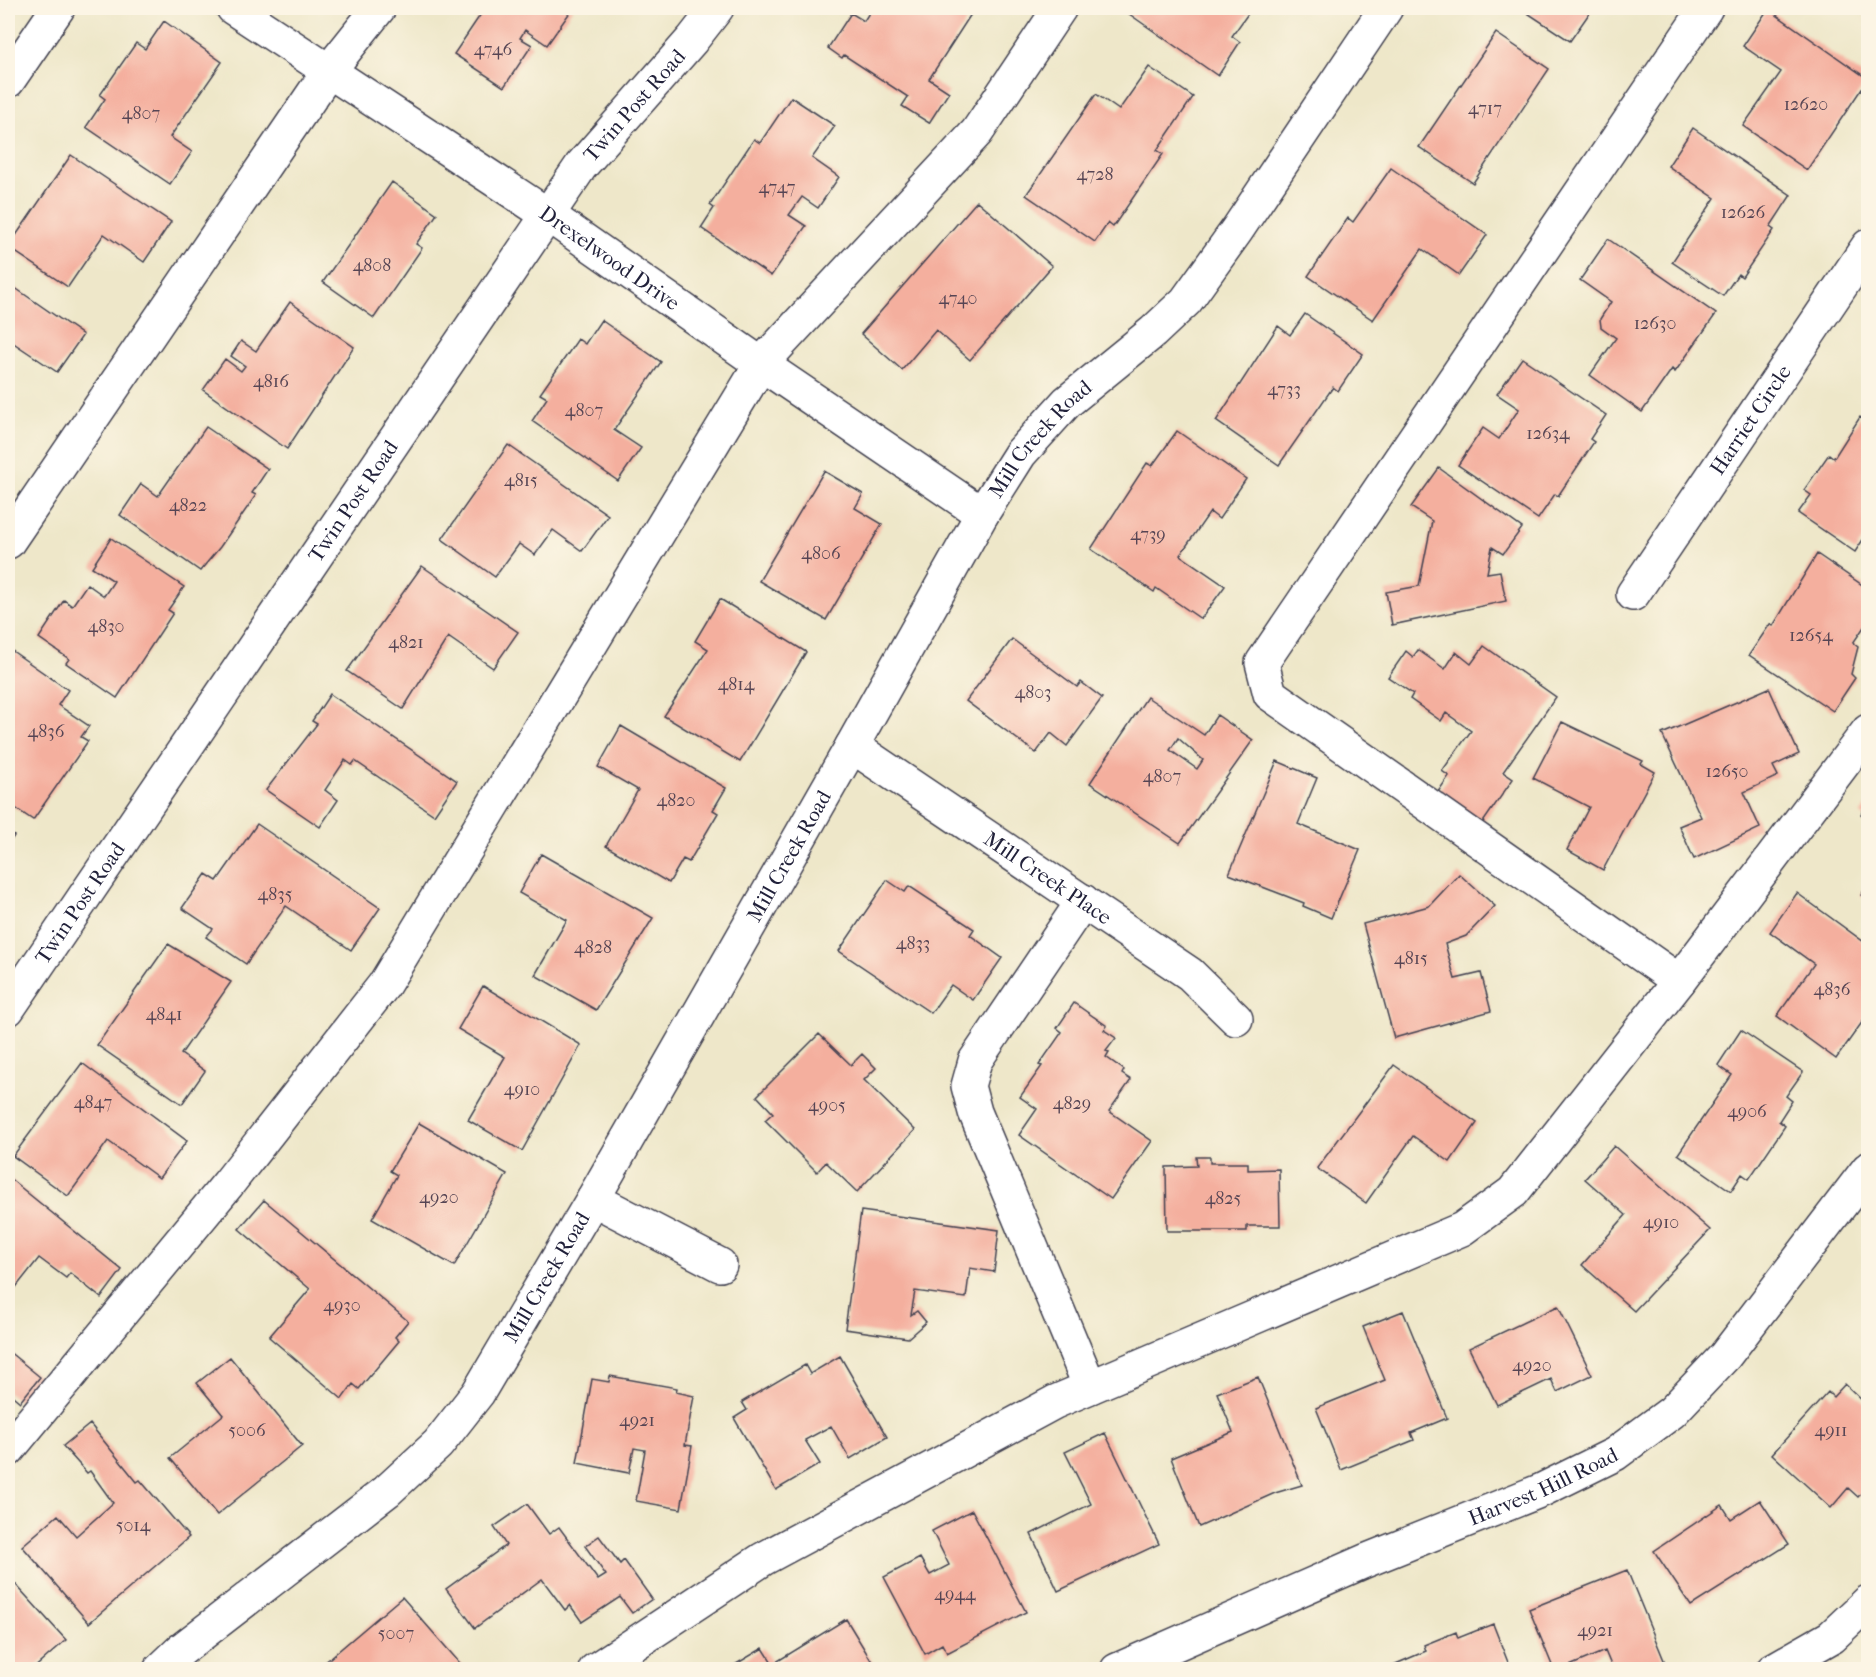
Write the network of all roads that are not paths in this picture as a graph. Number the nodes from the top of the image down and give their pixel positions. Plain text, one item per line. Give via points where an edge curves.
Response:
1 (57, 8) edge
2 (233, 8) edge
3 (379, 8) edge
4 (717, 8) edge
5 (1060, 8) edge
6 (1386, 8) edge
7 (1706, 8) edge
8 (328, 72) junction
9 (8, 81) edge
10 (548, 215) junction
11 (1869, 246) edge
12 (761, 364) junction
13 (982, 514) junction
14 (8, 542) edge
15 (1633, 594) dead end
16 (1869, 731) edge
17 (852, 746) junction
18 (1083, 901) junction
19 (1679, 981) junction
20 (8, 1009) edge
21 (1236, 1019) dead end
22 (1869, 1169) edge
23 (593, 1199) junction
24 (720, 1265) dead end
25 (1090, 1387) junction
26 (8, 1450) edge
27 (1869, 1602) edge
28 (160, 1670) edge
29 (595, 1670) edge
30 (1117, 1670) edge
31 (1773, 1670) edge

1 - 9 street
2 - 8 street, Drexelwood Drive
3 - 8 street
4 - 10 street, Twin Post Road via 581,166
5 - 12 street via 977,132
6 - 13 street, Mill Creek Road via 1186,301 1067,402 1020,454
7 - 19 street via 1262,663 1270,694
8 - 10 street, Drexelwood Drive
8 - 14 street
10 - 12 street, Drexelwood Drive
10 - 20 street, Twin Post Road
11 - 15 street, Harriet Circle
12 - 13 street, Drexelwood Drive
12 - 26 street via 384,986
13 - 17 street, Mill Creek Road
16 - 19 street
17 - 18 street, Mill Creek Place
17 - 23 street, Mill Creek Road
18 - 21 street, Mill Creek Place via 1190,974
18 - 25 street via 975,1061 968,1086 975,1112
19 - 25 street via 1513,1192 1462,1229
22 - 30 street, Harvest Hill Road via 1725,1356 1672,1412 1615,1454 1542,1490 1365,1561
23 - 24 street
23 - 28 street, Mill Creek Road via 478,1393 438,1444 387,1491
25 - 29 street via 1054,1402 764,1559
27 - 31 street via 1832,1637

